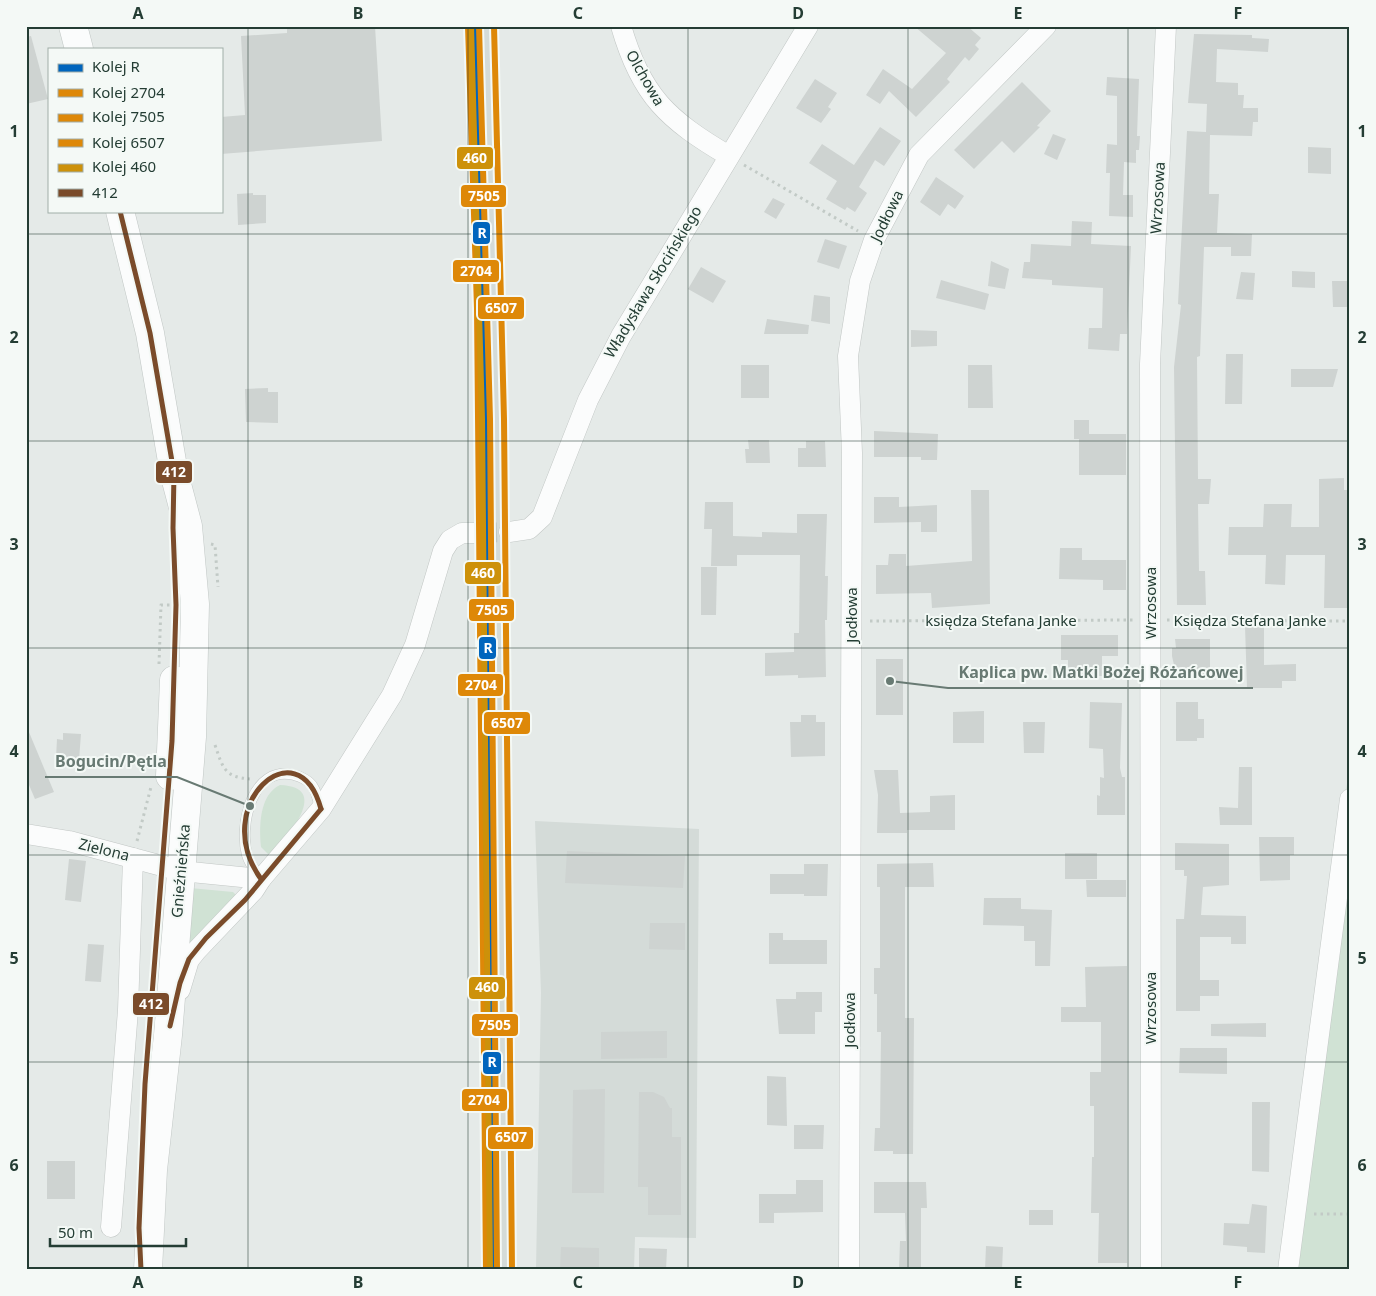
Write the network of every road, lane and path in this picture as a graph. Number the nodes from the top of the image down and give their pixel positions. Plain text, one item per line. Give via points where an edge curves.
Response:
1 (73, 26) edge
2 (621, 26) edge
3 (808, 26) edge
4 (1046, 26) edge
5 (1166, 26) edge
6 (79, 48) edge
7 (728, 156) junction
8 (120, 212) edge
9 (874, 240) junction
10 (477, 532) tunnel mouth
11 (509, 532) tunnel mouth
12 (214, 545) dead end
13 (218, 590) dead end
14 (1151, 620) junction
15 (1350, 621) edge
16 (852, 622) junction
17 (214, 739) dead end
18 (262, 781) junction
19 (1350, 799) edge
20 (321, 810) junction
21 (26, 834) edge
22 (133, 858) junction
23 (172, 869) junction
24 (261, 879) junction
25 (168, 1035) junction
26 (1296, 1214) junction
27 (1350, 1214) edge
28 (112, 1227) dead end
29 (141, 1270) edge
30 (148, 1270) edge
31 (849, 1270) edge
32 (1151, 1270) edge
33 (1288, 1270) edge

1 - 6 main road
2 - 7 street, Olchowa via 628,50 653,97 695,136
3 - 7 street, Władysława Słocińskiego
4 - 9 street, Jodłowa via 920,155
5 - 14 street, Wrzosowa via 1150,364
7 - 9 path
7 - 11 street, Władysława Słocińskiego via 605,364 542,517 529,529
8 - 23 main road, Gnieźnieńska via 150,333 174,473 188,526 195,604 192,737
9 - 16 street, Jodłowa via 860,281 848,356 852,453
10 - 20 street via 456,536 443,552 423,624 405,670
12 - 13 path
14 - 15 path, Księdza Stefana Janke
14 - 16 path, księdza Stefana Janke
14 - 32 street, Wrzosowa
16 - 31 street, Jodłowa
17 - 18 path via 226,770 233,777
18 - 20 lane via 271,775 286,773 299,776 313,785
18 - 24 lane via 250,806 246,829 247,856
19 - 26 street
20 - 24 street
21 - 22 street, Zielona via 69,841
22 - 23 street, Zielona
22 - 28 street via 128,1010
23 - 24 street, Zielona
23 - 25 main road, Gnieźnieńska
23 - 29 main road, Gnieźnieńska via 145,1084 139,1228
24 - 25 street via 189,960
25 - 30 main road, Gnieźnieńska via 153,1170
26 - 27 path
26 - 33 street

